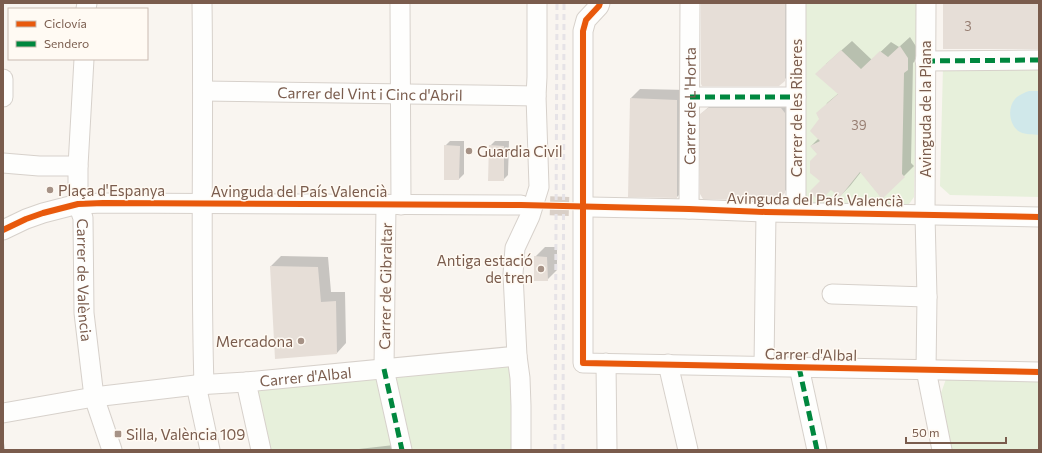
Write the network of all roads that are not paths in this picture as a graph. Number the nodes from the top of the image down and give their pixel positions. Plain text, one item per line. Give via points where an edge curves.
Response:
1 (202, 3) edge
2 (400, 3) edge
3 (537, 3) edge
4 (600, 3) edge
5 (690, 3) edge
6 (796, 3) edge
7 (926, 3) edge
8 (84, 60) edge
9 (1039, 60) edge
10 (925, 61) junction
11 (3, 79) edge
12 (203, 91) junction
13 (400, 94) junction
14 (536, 96) junction
15 (3, 97) edge
16 (690, 97) junction
17 (796, 97) junction
18 (3, 163) edge
19 (78, 166) junction
20 (78, 204) junction
21 (202, 204) junction
22 (394, 204) junction
23 (521, 205) tunnel mouth
24 (689, 209) junction
25 (725, 210) junction
26 (586, 212) junction
27 (766, 212) junction
28 (796, 212) junction
29 (924, 215) junction
30 (1039, 217) edge
31 (3, 230) edge
32 (832, 294) dead end
33 (927, 297) junction
34 (517, 356) junction
35 (606, 363) junction
36 (668, 364) junction
37 (764, 366) junction
38 (799, 367) junction
39 (384, 369) junction
40 (926, 370) junction
41 (1039, 372) edge
42 (246, 382) junction
43 (200, 385) junction
44 (94, 397) junction
45 (3, 413) edge
46 (112, 450) edge
47 (210, 450) edge
48 (261, 450) edge
49 (402, 450) edge
50 (521, 450) edge
51 (606, 450) edge
52 (688, 450) edge
53 (817, 450) edge
54 (942, 450) edge

1 - 12 street
2 - 13 street, Carrer de Gibraltar
3 - 14 street
4 - 26 street via 586,20 582,31
5 - 16 street, Carrer de L'Horta
6 - 17 street, Carrer de les Riberes
7 - 10 street, Avinguda de la Plana
8 - 19 street, Carrer de València
9 - 10 street
10 - 29 street, Avinguda de la Plana
11 - 15 street
12 - 13 street, Carrer del Vint i Cinc d'Abril
12 - 21 street
13 - 14 street, Carrer del Vint i Cinc d'Abril
13 - 22 street, Carrer de Gibraltar
14 - 34 street via 539,187 530,216 515,248 512,274
16 - 17 street
16 - 24 street, Carrer de L'Horta
17 - 28 street, Carrer de les Riberes
18 - 19 street
19 - 20 street, Carrer de València
20 - 21 street, Avinguda del País Valencià
20 - 31 street, Avinguda del País Valencià via 26,219
20 - 44 street, Carrer de València via 83,218 84,313
21 - 22 street, Avinguda del País Valencià
21 - 43 street
22 - 23 street, Avinguda del País Valencià
22 - 39 street, Carrer de Gibraltar
24 - 25 street, Avinguda del País Valencià
24 - 26 street, Avinguda del País Valencià
25 - 26 street, Avinguda del País Valencià via 714,218 702,219
25 - 27 street, Avinguda del País Valencià
26 - 35 street, Carrer d'Albal via 583,363
27 - 28 street, Avinguda del País Valencià
27 - 37 street
28 - 29 street, Avinguda del País Valencià
29 - 30 street, Avinguda del País Valencià
29 - 33 street, Avinguda de la Plana
32 - 33 street
33 - 40 street, Avinguda de la Plana
34 - 39 street, Carrer d'Albal
34 - 50 street via 521,397
35 - 36 street, Carrer d'Albal
35 - 51 street
36 - 37 street, Carrer d'Albal
36 - 52 street
37 - 38 street, Carrer d'Albal
38 - 40 street, Carrer d'Albal
38 - 53 street
39 - 42 street, Carrer d'Albal
39 - 49 street, Carrer de Gibraltar
40 - 41 street, Carrer d'Albal
40 - 54 street, Avinguda de la Plana
42 - 43 street, Carrer d'Albal
42 - 48 street
43 - 44 street, Carrer d'Albal
43 - 47 street
44 - 45 street, Carrer d'Albal
44 - 46 street, Carrer de València

